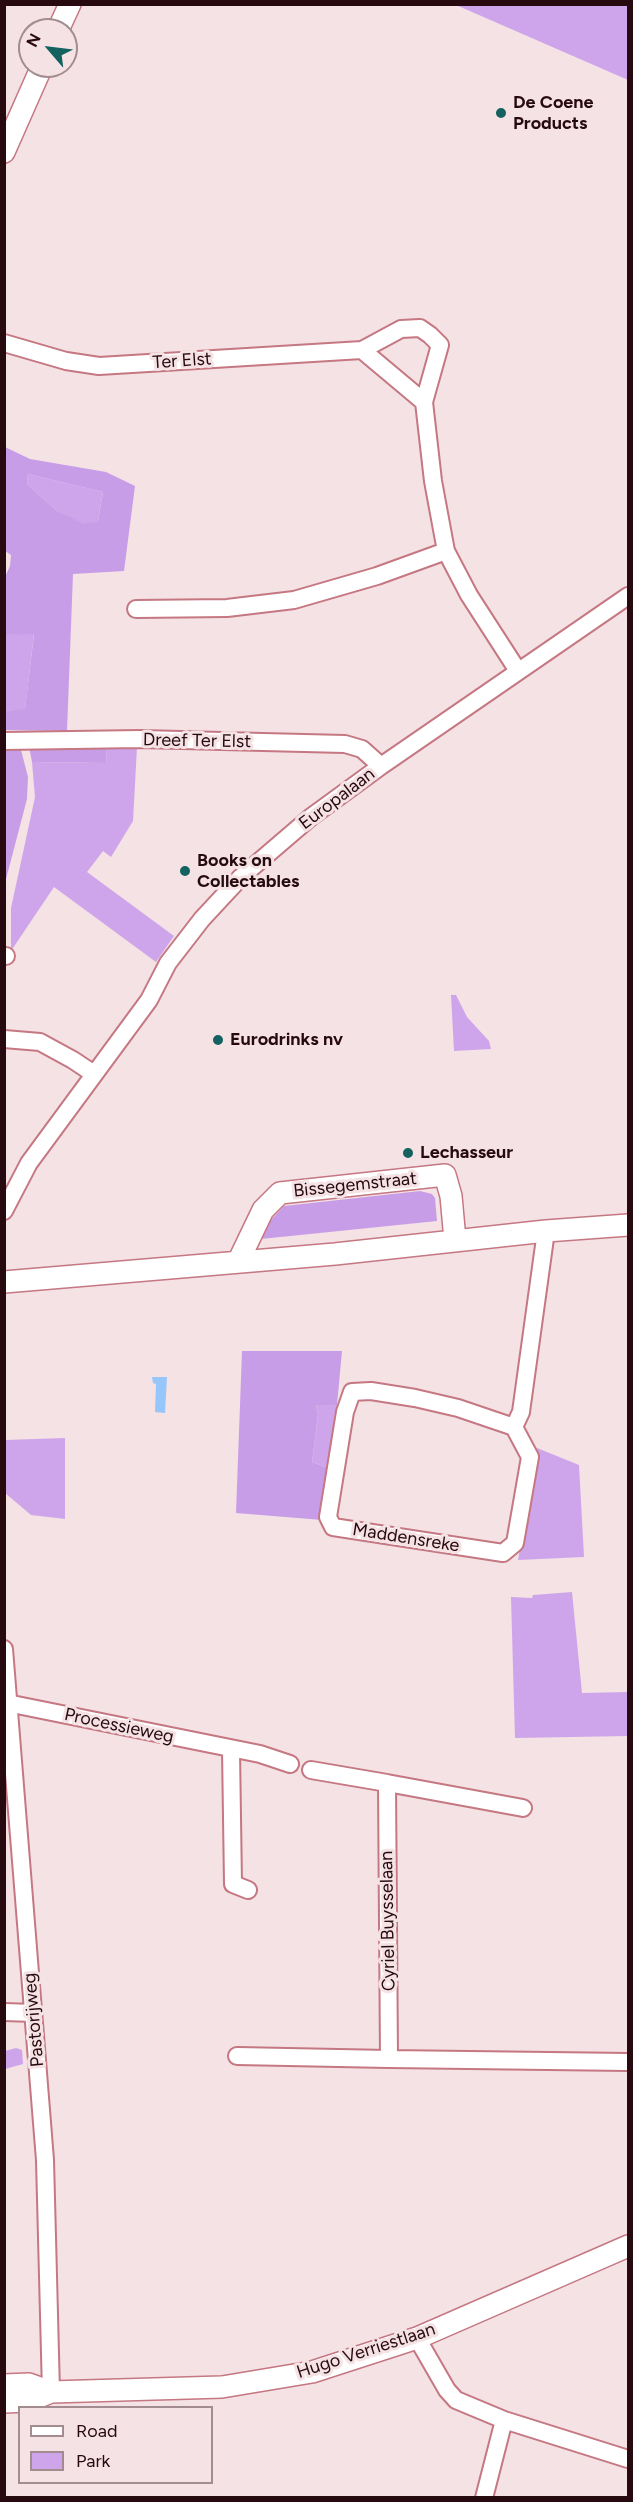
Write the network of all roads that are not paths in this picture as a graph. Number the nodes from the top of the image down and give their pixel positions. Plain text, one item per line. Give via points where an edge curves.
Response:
1 (70, 4) edge
2 (64, 18) edge
3 (37, 78) edge
4 (4, 152) edge
5 (4, 343) edge
6 (362, 350) junction
7 (424, 402) junction
8 (446, 551) junction
9 (628, 596) edge
10 (136, 609) dead end
11 (518, 671) junction
12 (4, 741) edge
13 (381, 766) junction
14 (4, 1039) edge
15 (94, 1074) junction
16 (4, 1211) edge
17 (628, 1225) edge
18 (546, 1231) junction
19 (455, 1240) junction
20 (238, 1262) junction
21 (4, 1282) edge
22 (514, 1427) junction
23 (4, 1649) edge
24 (6, 1694) edge
25 (231, 1750) junction
26 (290, 1764) dead end
27 (311, 1770) dead end
28 (387, 1783) junction
29 (523, 1808) dead end
30 (248, 1890) dead end
31 (4, 2012) edge
32 (34, 2013) junction
33 (237, 2056) dead end
34 (389, 2059) junction
35 (628, 2062) edge
36 (628, 2246) edge
37 (417, 2338) junction
38 (4, 2385) edge
39 (51, 2392) junction
40 (4, 2402) edge
41 (504, 2421) junction
42 (628, 2459) edge
43 (484, 2498) edge

1 - 2 street
3 - 4 street
5 - 6 street, Ter Elst via 99,366
6 - 7 street
6 - 7 street, Ter Elst via 401,329 420,328 430,335 440,345
7 - 8 street, Ter Elst
8 - 10 street via 294,600 227,608
8 - 11 street, Ter Elst
9 - 11 street, Europalaan
11 - 13 street, Europalaan
12 - 13 street, Dreef Ter Elst via 140,739 345,744 362,749
13 - 15 street, Europalaan via 302,825 242,877 202,919
14 - 15 street via 40,1042
15 - 16 street, Europalaan via 29,1162
17 - 18 street
18 - 19 street
18 - 22 street via 521,1412
19 - 20 street
19 - 20 street, Bissegemstraat via 445,1175 280,1193 263,1210
20 - 21 street
22 - 22 street, Maddensreke via 416,1398 352,1392 345,1412 330,1523 333,1527 503,1553 515,1543 530,1457
23 - 24 street, Pastorijweg
24 - 25 street, Processieweg
24 - 32 street, Pastorijweg
25 - 26 street, Processieweg
25 - 30 street via 233,1884
27 - 28 street
28 - 29 street
28 - 34 street, Cyriel Buysselaan
31 - 32 street
32 - 39 street, Pastorijweg via 45,2160
33 - 34 street
34 - 35 street
36 - 37 street, Hugo Verriestlaan
37 - 39 street, Hugo Verriestlaan via 318,2370 222,2387
37 - 41 street via 456,2400
38 - 39 street, Hugo Verriestlaan via 29,2384
39 - 40 street, Hugo Verriestlaan via 29,2401
41 - 42 street
41 - 43 street

